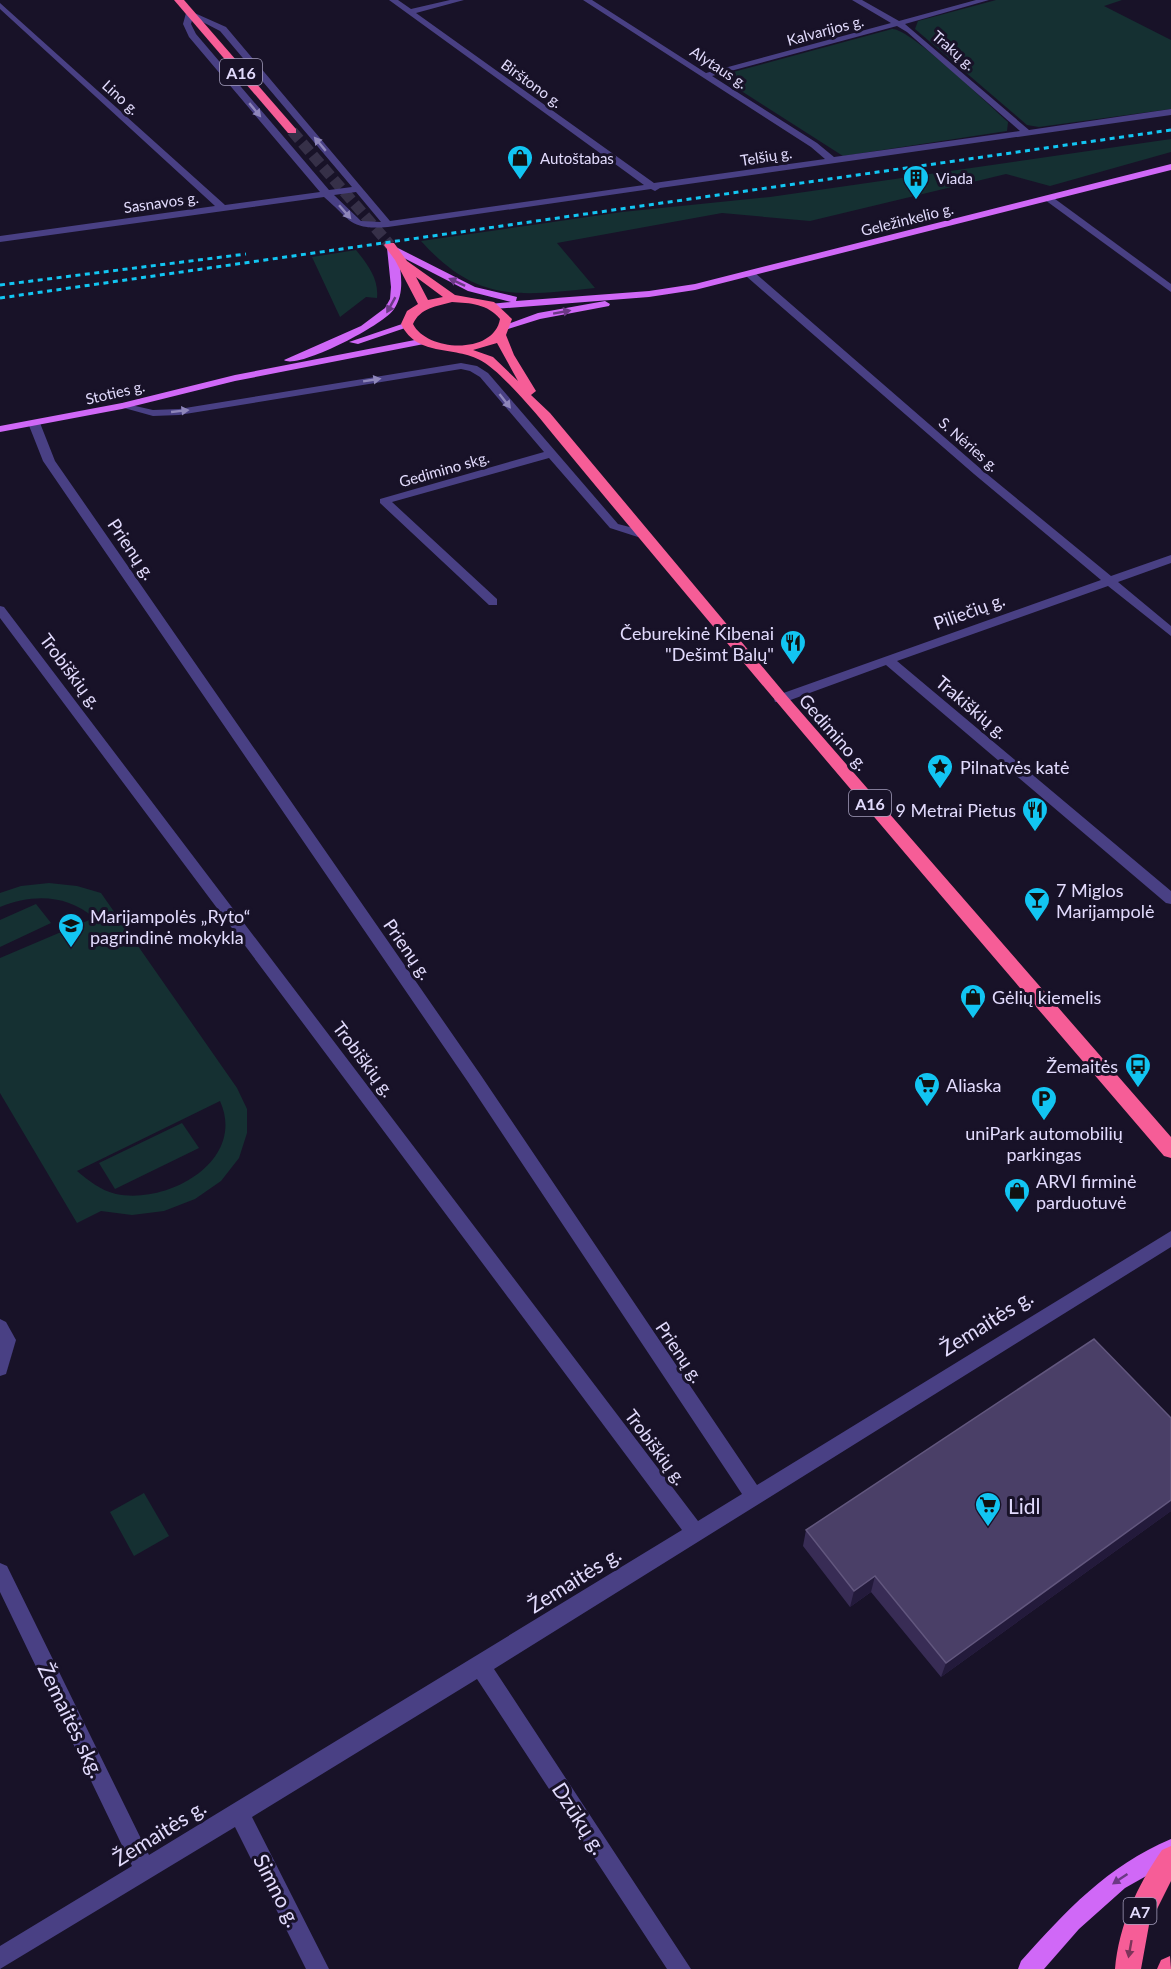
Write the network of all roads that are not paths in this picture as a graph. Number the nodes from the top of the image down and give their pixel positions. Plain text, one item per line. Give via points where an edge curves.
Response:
1 (179, 0) edge
2 (393, 0) edge
3 (460, 0) edge
4 (587, 0) edge
5 (856, 0) edge
6 (985, 0) edge
7 (0, 5) edge
8 (410, 12) junction
9 (190, 13) junction
10 (899, 24) junction
11 (707, 75) junction
12 (1171, 112) edge
13 (292, 131) tunnel mouth
14 (1026, 132) junction
15 (833, 161) junction
16 (1171, 167) edge
17 (655, 188) junction
18 (358, 189) junction
19 (327, 195) junction
20 (1048, 198) junction
21 (224, 208) junction
22 (388, 224) junction
23 (0, 239) edge
24 (391, 247) junction
25 (401, 260) junction
26 (750, 274) junction
27 (1171, 289) edge
28 (649, 294) junction
29 (452, 298) junction
30 (576, 298) junction
31 (424, 305) junction
32 (494, 306) junction
33 (406, 326) junction
34 (503, 331) junction
35 (420, 342) junction
36 (460, 349) junction
37 (286, 362) junction
38 (235, 378) junction
39 (122, 406) junction
40 (545, 416) junction
41 (34, 423) junction
42 (0, 429) edge
43 (550, 454) junction
44 (641, 534) junction
45 (1171, 559) edge
46 (1107, 581) junction
47 (494, 602) dead end
48 (0, 610) edge
49 (1171, 632) edge
50 (888, 660) junction
51 (780, 699) junction
52 (1171, 898) edge
53 (1171, 1150) edge
54 (1171, 1238) edge
55 (0, 1327) edge
56 (0, 1368) edge
57 (753, 1495) junction
58 (695, 1532) junction
59 (0, 1572) edge
60 (480, 1666) junction
61 (238, 1811) junction
62 (1171, 1850) edge
63 (1171, 1859) edge
64 (145, 1869) junction
65 (0, 1958) edge
66 (318, 1969) edge
67 (680, 1969) edge
68 (1029, 1969) edge
69 (1128, 1969) edge

1 - 9 highway, A16
2 - 8 street, Birštono g.
3 - 8 street
4 - 11 street, Alytaus g.
5 - 10 street, Trakų g.
6 - 10 street, Kalvarijos g.
7 - 21 street, Lino g.
8 - 17 street, Birštono g.
9 - 13 highway, A16
18 -> 9 street via 223,30
9 -> 19 street via 192,36
10 - 11 street, Kalvarijos g.
10 - 14 street, Trakų g.
11 - 15 street, Alytaus g.
12 - 14 street, Telšių g.
14 - 15 street, Telšių g.
15 - 17 street, Telšių g.
16 - 20 main road, Geležinkelio g.
17 - 22 street, Telšių g.
18 - 19 street, Sasnavos g.
18 - 22 street
19 - 21 street, Sasnavos g.
19 -> 22 street, Telšių g. via 357,225
20 - 26 main road, Geležinkelio g.
20 - 27 street
21 - 23 street, Sasnavos g.
24 - 25 highway
30 -> 24 main road via 499,297 450,279
24 -> 37 main road via 396,296 386,313 355,333
25 - 29 highway
25 - 31 highway
26 - 28 main road, Geležinkelio g.
26 - 46 street, S. Nėries g.
28 - 30 main road, Geležinkelio g.
34 -> 28 main road, Geležinkelio g. via 538,316
29 - 31 highway
29 - 32 highway
30 - 32 main road, Geležinkelio g.
31 - 33 highway via 414,311
32 - 34 highway, Gedimino g. via 506,319
33 - 35 highway
33 - 37 main road, Stoties g.
34 - 36 highway via 490,342
34 - 40 highway, Gedimino g. / A16 via 508,355
35 - 36 highway
35 - 38 main road, Stoties g.
36 - 40 highway, Gedimino g. / A16 via 489,360
37 - 38 main road, Stoties g.
38 - 39 main road, Stoties g.
39 - 41 main road, Stoties g.
39 -> 43 street via 179,412 468,366 484,375
40 - 44 highway, Gedimino g. / A16
41 - 42 main road, Stoties g.
41 - 57 street, Prienų g. via 55,470 467,1069
43 - 44 street via 614,526
43 - 47 street, Gedimino skg. via 384,501
44 - 51 highway, Gedimino g. / A16
45 - 46 street, Piliečių g.
46 - 49 street, S. Nėries g.
46 - 50 street, Piliečių g.
48 - 58 street, Trobiškių g.
50 - 51 street, Piliečių g.
50 - 52 street, Trakiškių g.
51 - 53 highway, Gedimino g. / A16
54 - 57 street, Žemaitės g.
55 - 56 street via 8,1340
57 - 58 street, Žemaitės g.
58 - 60 street, Žemaitės g.
59 - 64 street, Žemaitės skg.
60 - 61 street, Žemaitės g.
60 - 67 street, Dzūkų g.
61 - 64 street, Žemaitės g.
61 - 66 street, Simno g.
62 -> 68 main road via 1117,1880 1071,1921
63 -> 69 highway, A7 via 1139,1913
64 - 65 street, Žemaitės g.

